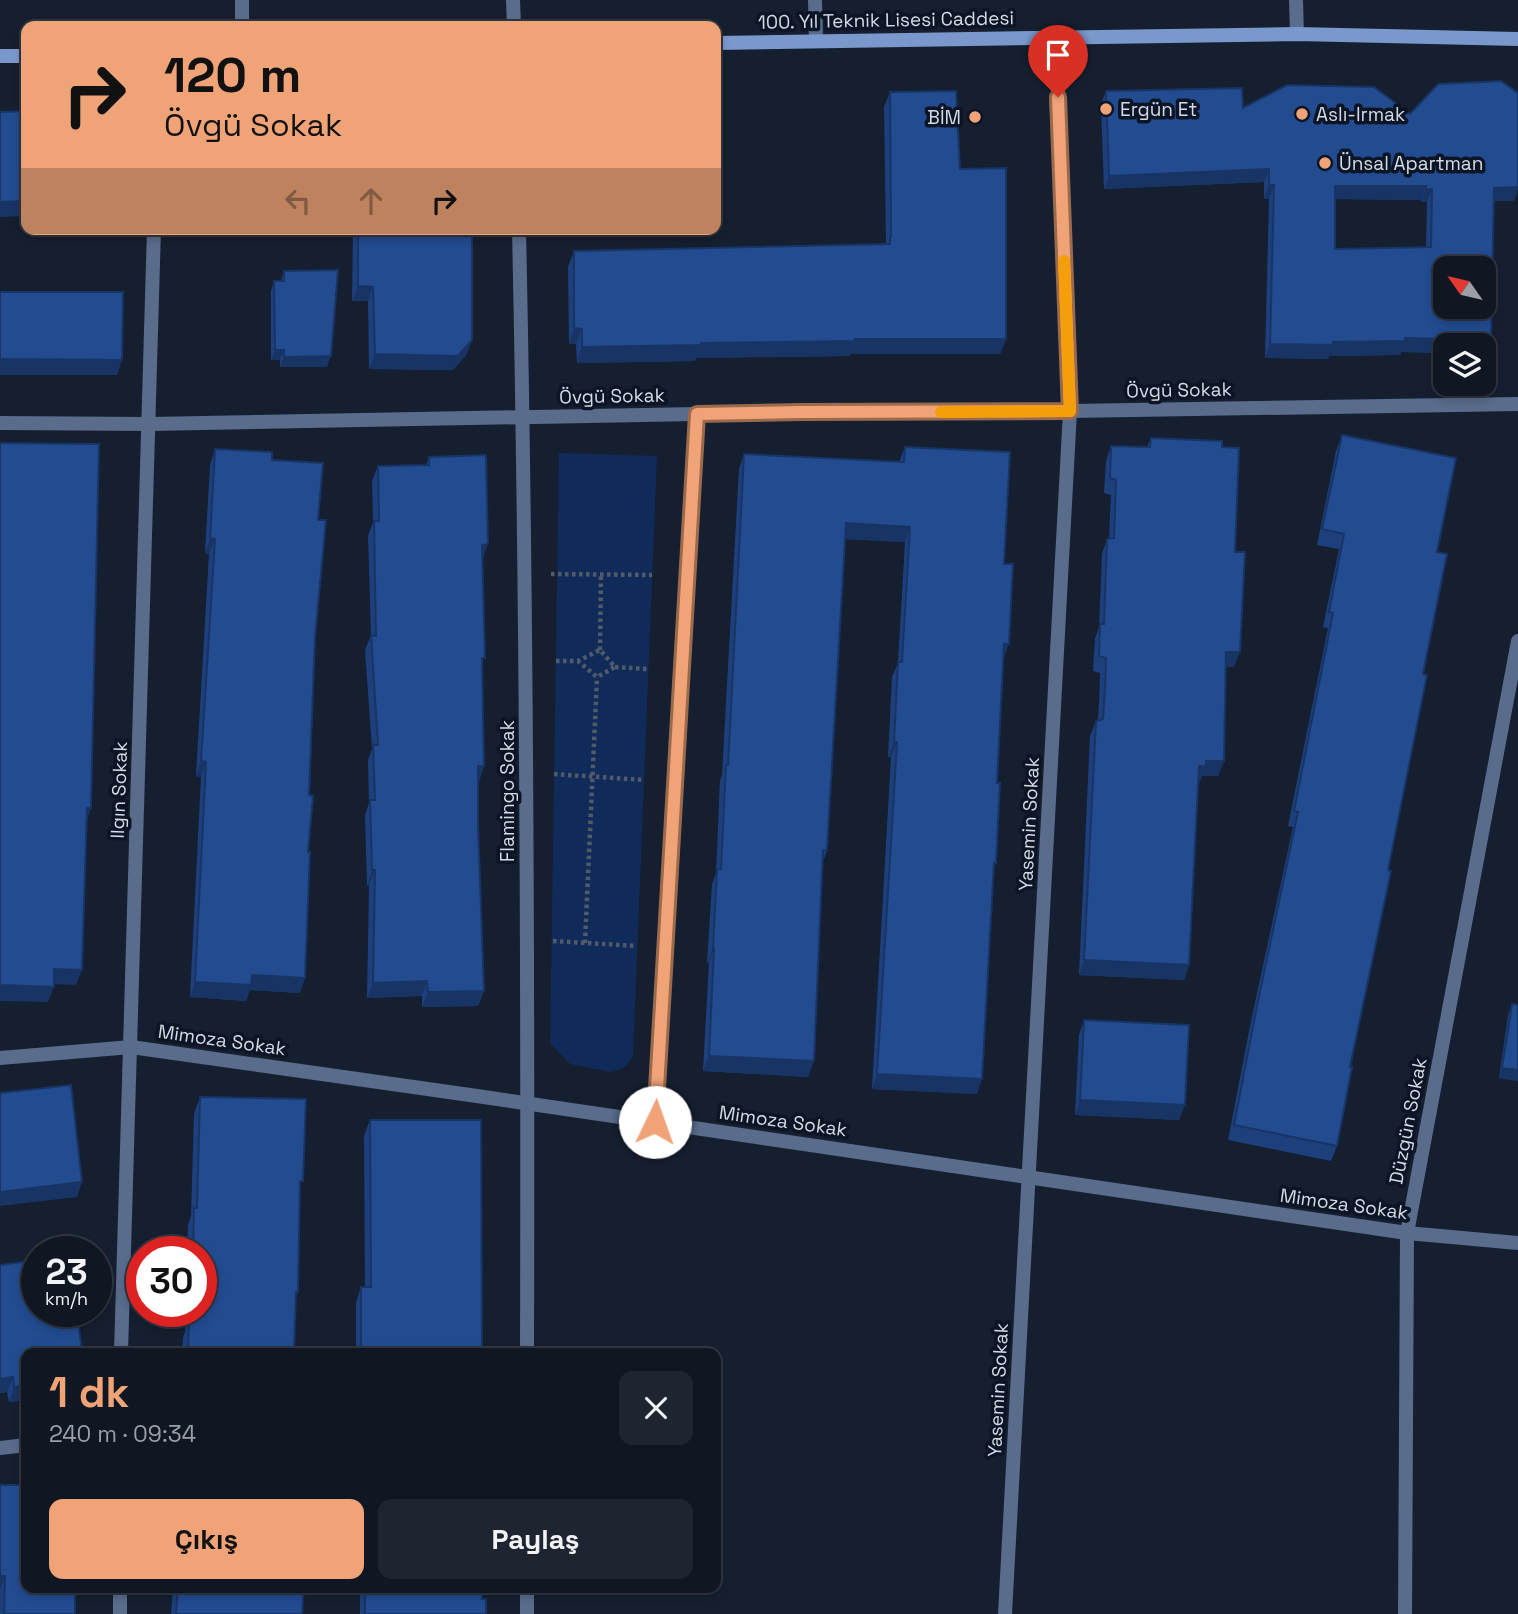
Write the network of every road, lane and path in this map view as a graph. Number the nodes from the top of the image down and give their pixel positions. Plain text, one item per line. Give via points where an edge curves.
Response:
1 (242, 0) edge
2 (513, 0) edge
3 (815, 0) edge
4 (1296, 0) edge
5 (242, 21) edge
6 (514, 21) edge
7 (1297, 34) junction
8 (1056, 36) junction
9 (1518, 39) edge
10 (816, 40) junction
11 (721, 43) edge
12 (0, 56) edge
13 (21, 56) edge
14 (154, 235) edge
15 (519, 235) edge
16 (1518, 404) edge
17 (1070, 411) junction
18 (697, 414) junction
19 (523, 417) junction
20 (0, 423) edge
21 (149, 424) junction
22 (524, 574) junction
23 (601, 575) junction
24 (652, 575) dead end
25 (1518, 641) edge
26 (600, 650) junction
27 (556, 661) dead end
28 (578, 662) junction
29 (615, 667) junction
30 (648, 668) dead end
31 (597, 677) junction
32 (554, 774) dead end
33 (593, 777) junction
34 (644, 780) dead end
35 (552, 941) dead end
36 (585, 943) junction
37 (637, 946) dead end
38 (131, 1047) junction
39 (0, 1058) edge
40 (528, 1103) junction
41 (655, 1122) junction
42 (1030, 1177) junction
43 (1407, 1233) junction
44 (1518, 1243) edge
45 (121, 1348) edge
46 (527, 1348) edge
47 (21, 1446) edge
48 (0, 1448) edge
49 (120, 1593) edge
50 (527, 1593) edge
51 (120, 1614) edge
52 (527, 1614) edge
53 (1005, 1614) edge
54 (1405, 1614) edge

1 - 5 street
2 - 6 street
3 - 10 street
4 - 7 street
7 - 8 main road, 100. Yıl Teknik Lisesi Caddesi
7 - 9 main road, 100. Yıl Teknik Lisesi Caddesi
8 - 10 main road, 100. Yıl Teknik Lisesi Caddesi
8 - 17 street, Yasemin Sokak
10 - 11 main road, 100. Yıl Teknik Lisesi Caddesi
12 - 13 main road
14 - 21 street, Ilgın Sokak
15 - 19 street, Flamingo Sokak
16 - 17 street, Övgü Sokak
17 - 18 street, Övgü Sokak
17 - 42 street, Yasemin Sokak
18 - 19 street, Övgü Sokak
18 - 41 street
19 - 21 street, Övgü Sokak
19 - 22 street, Flamingo Sokak
20 - 21 street, Övgü Sokak
21 - 38 street, Ilgın Sokak
22 - 23 path
22 - 40 street, Flamingo Sokak
23 - 24 path
23 - 26 path
25 - 43 street, Düzgün Sokak
26 - 28 path
26 - 29 path
27 - 28 path
28 - 31 path
29 - 30 path
29 - 31 path
31 - 33 path
32 - 33 path
33 - 34 path
33 - 36 path
35 - 36 path
36 - 37 path
38 - 39 street, Mimoza Sokak
38 - 40 street, Mimoza Sokak
38 - 45 street, Ilgın Sokak
40 - 41 street, Mimoza Sokak
40 - 46 street, Flamingo Sokak
41 - 42 street, Mimoza Sokak
42 - 43 street, Mimoza Sokak
42 - 53 street, Yasemin Sokak
43 - 44 street, Mimoza Sokak
43 - 54 street, Düzgün Sokak
47 - 48 street
49 - 51 street
50 - 52 street

